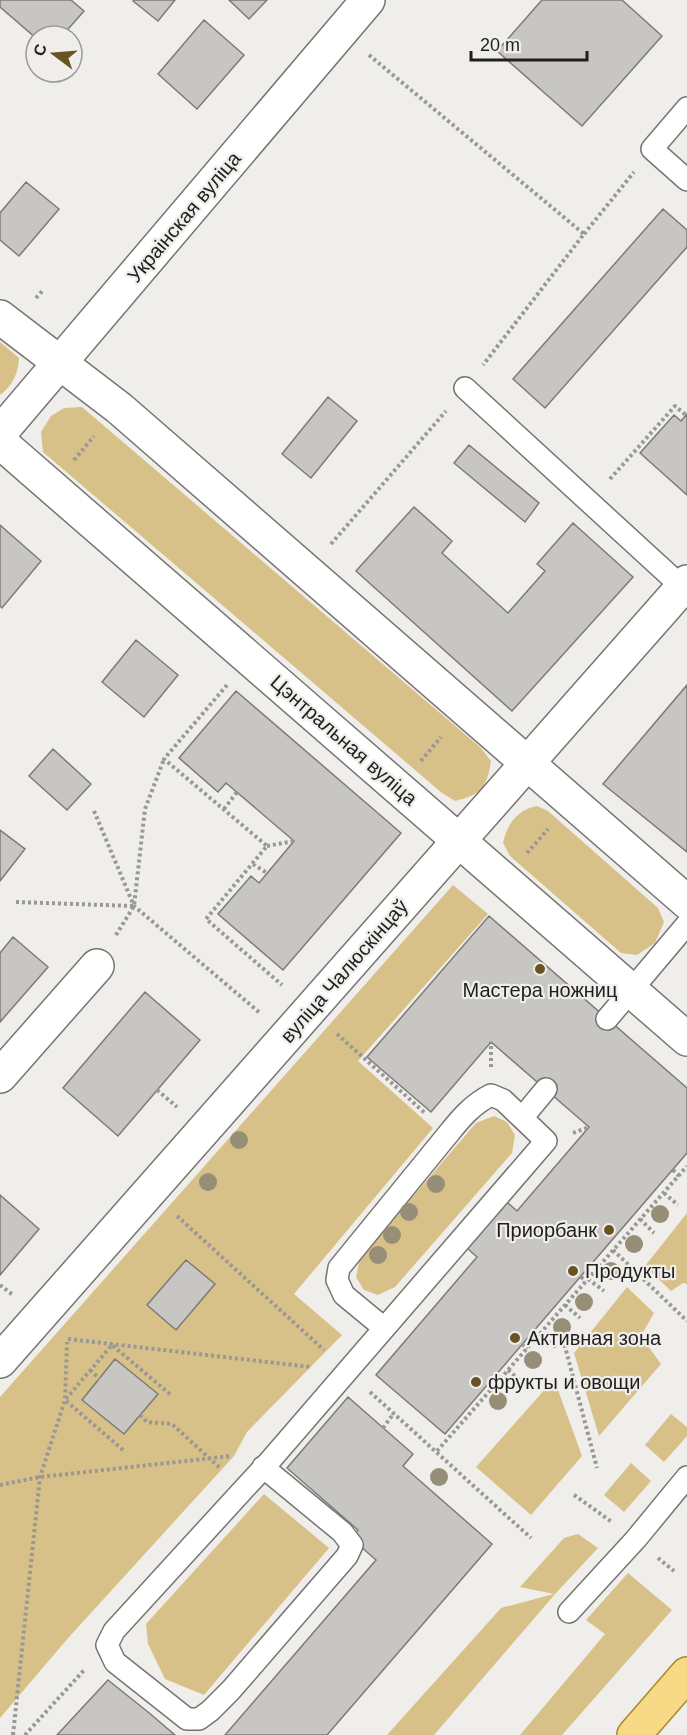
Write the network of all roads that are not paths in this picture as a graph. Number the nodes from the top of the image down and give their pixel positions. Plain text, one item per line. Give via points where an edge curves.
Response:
1 (368, 0) edge
2 (687, 108) edge
3 (687, 180) edge
4 (0, 317) edge
5 (59, 362) junction
6 (465, 388) road end
7 (0, 433) edge
8 (0, 441) edge
9 (685, 584) edge
10 (527, 763) junction
11 (459, 840) junction
12 (687, 902) edge
13 (687, 924) edge
14 (97, 966) road end
15 (631, 990) junction
16 (607, 1018) dead end
17 (687, 1039) edge
18 (0, 1076) edge
19 (546, 1089) dead end
20 (522, 1118) junction
21 (384, 1328) junction
22 (0, 1361) edge
23 (265, 1465) junction
24 (687, 1477) edge
25 (569, 1612) dead end
26 (687, 1674) edge
27 (634, 1735) edge

1 - 5 street, Украінская вуліца
2 - 3 lane via 652,149
4 - 5 street
5 - 7 street, Украінская вуліца
5 - 10 street via 119,408
6 - 9 lane
8 - 11 street, Цэнтральная вуліца
9 - 10 street, вуліца Чалюскінцаў
10 - 11 street, вуліца Чалюскінцаў
10 - 12 street
11 - 15 street, Цэнтральная вуліца
11 - 22 street, вуліца Чалюскінцаў
13 - 15 lane
14 - 18 street
15 - 16 lane
15 - 17 street, Цэнтральная вуліца
19 - 20 lane
20 - 21 lane via 546,1141
20 - 21 lane via 503,1100 491,1095 481,1100 454,1127 339,1268 337,1280 344,1295
21 - 23 lane via 355,1378
23 - 23 lane via 114,1631 107,1645 116,1662 187,1719 199,1719 231,1690 347,1556 352,1545
24 - 25 lane
26 - 27 main road

